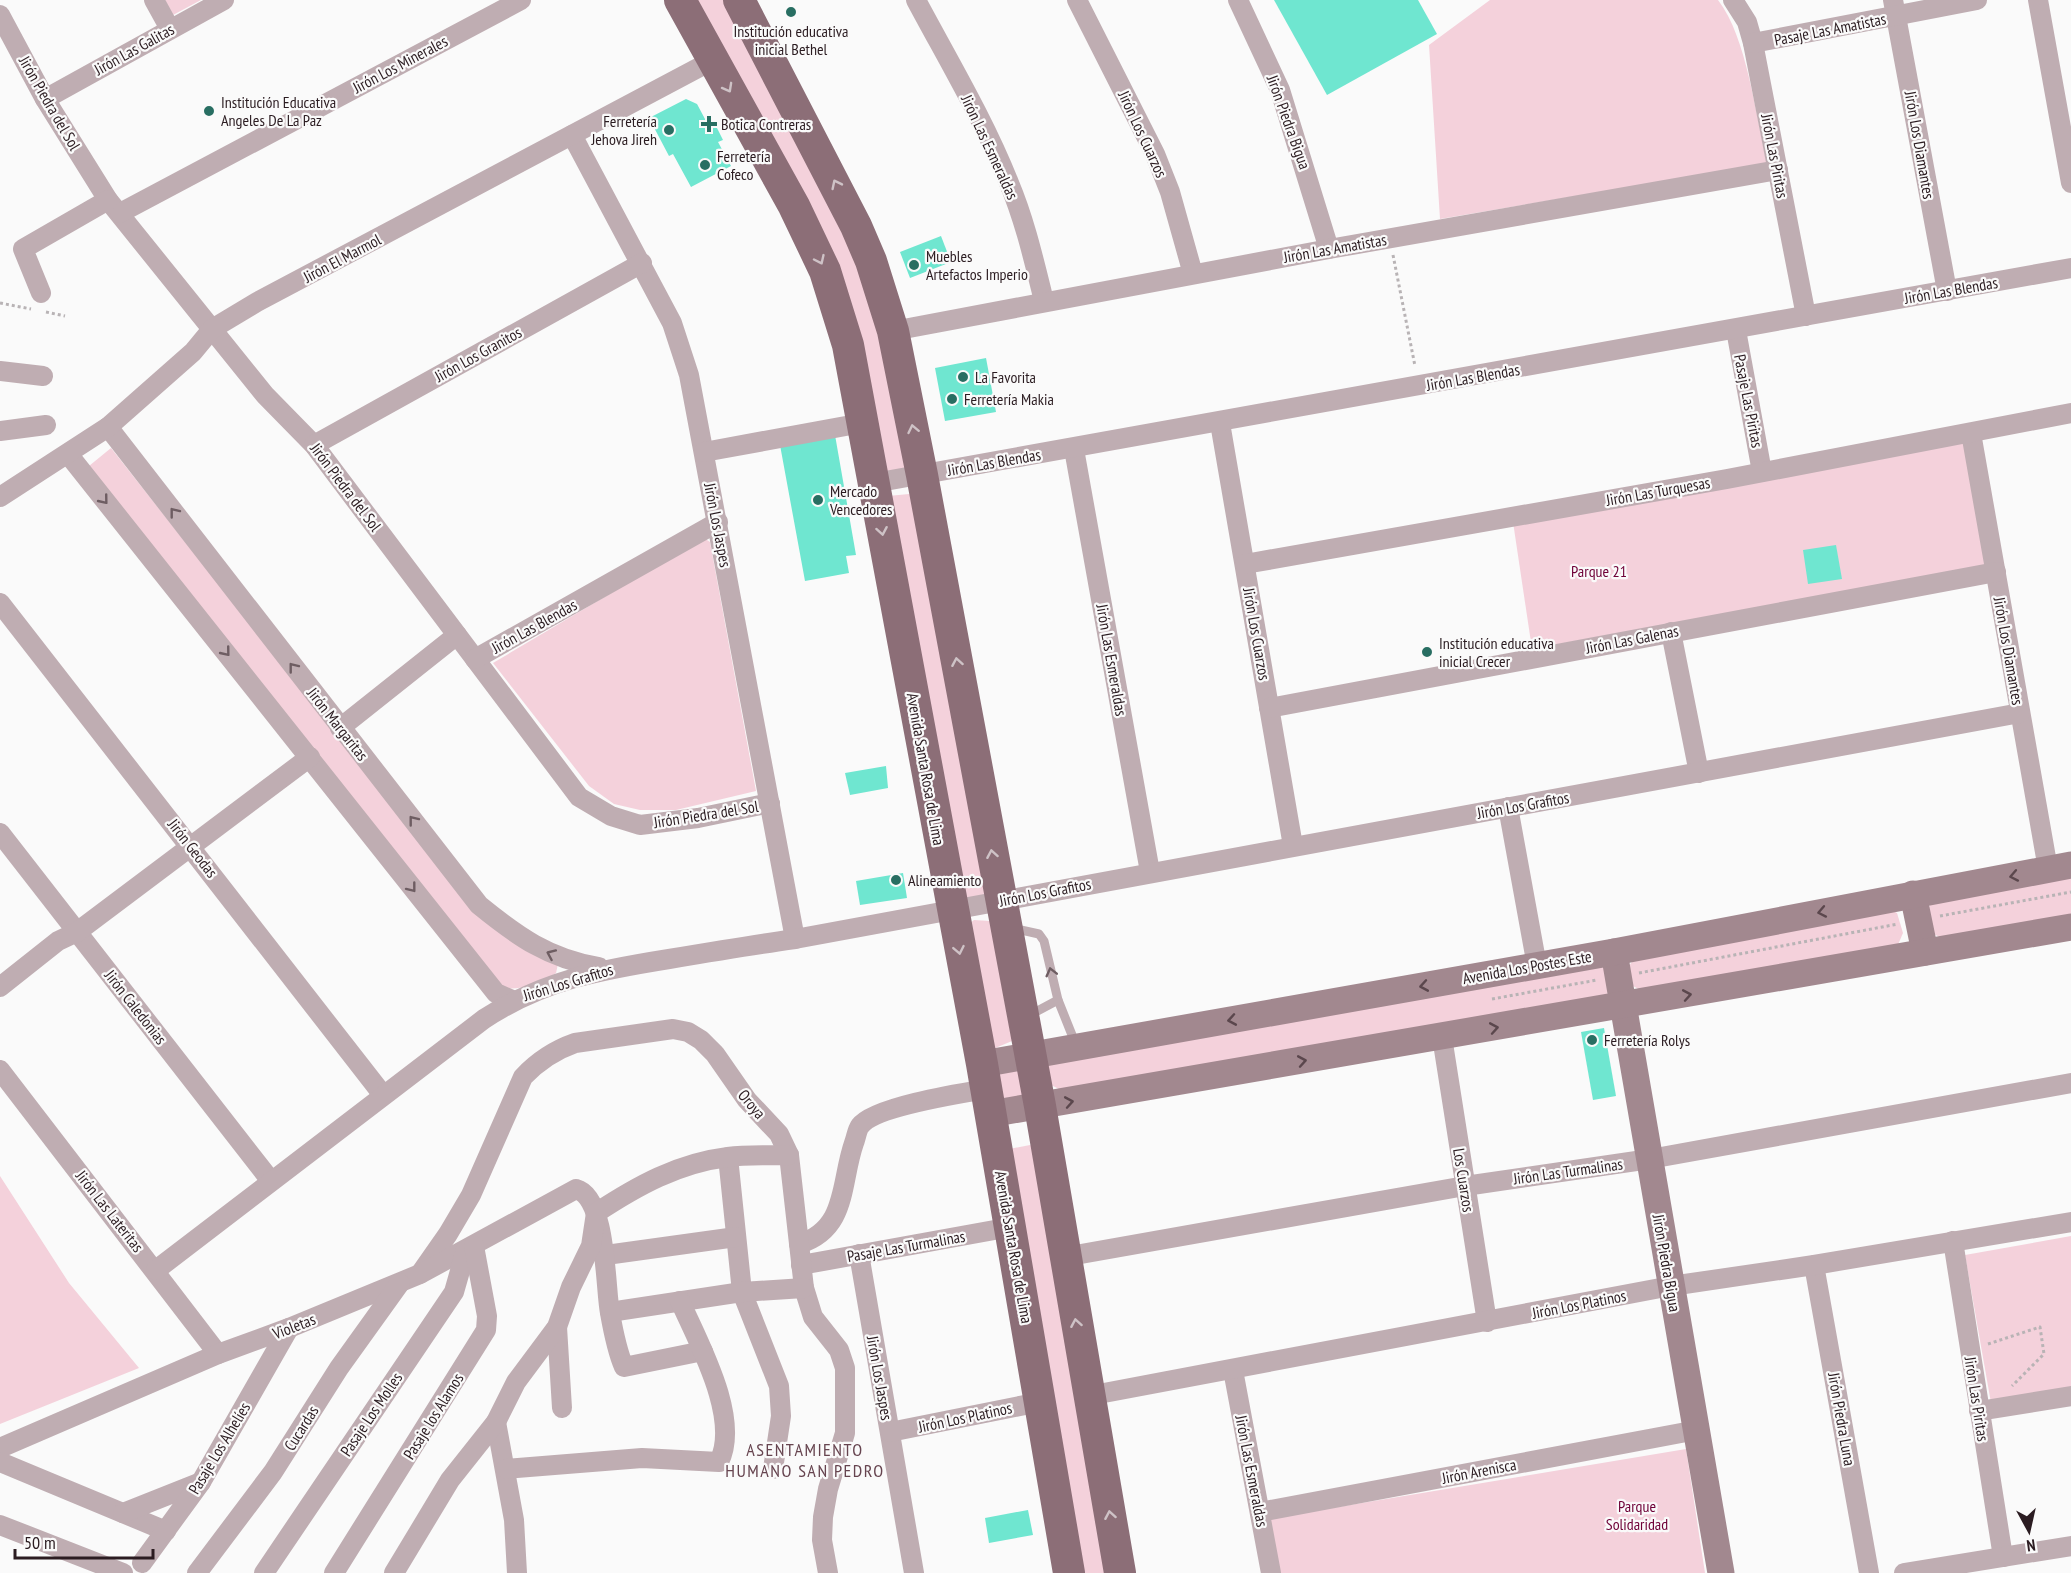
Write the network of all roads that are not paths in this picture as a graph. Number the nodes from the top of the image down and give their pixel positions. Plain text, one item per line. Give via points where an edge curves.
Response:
1 (154, 0) edge
2 (224, 0) edge
3 (680, 0) edge
4 (739, 0) edge
5 (916, 0) edge
6 (1077, 0) edge
7 (1238, 0) edge
8 (1733, 0) edge
9 (1977, 0) edge
10 (2038, 0) edge
11 (509, 3) edge
12 (1895, 8) edge
13 (0, 15) edge
14 (170, 28) junction
15 (1753, 43) junction
16 (713, 60) junction
17 (45, 99) junction
18 (572, 135) junction
19 (1778, 170) junction
20 (2071, 183) edge
21 (114, 207) junction
22 (1329, 249) junction
23 (642, 263) junction
24 (2071, 268) edge
25 (1193, 274) junction
26 (1947, 291) junction
27 (41, 293) dead end
28 (1044, 302) junction
29 (1806, 316) junction
30 (212, 329) junction
31 (1736, 330) junction
32 (893, 331) junction
33 (0, 371) edge
34 (43, 376) dead end
35 (2071, 413) edge
36 (862, 423) junction
37 (1220, 423) junction
38 (46, 425) dead end
39 (108, 427) junction
40 (0, 431) edge
41 (1971, 433) junction
42 (314, 445) junction
43 (1074, 449) junction
44 (704, 452) junction
45 (68, 454) junction
46 (1762, 471) junction
47 (922, 475) junction
48 (874, 483) junction
49 (0, 498) edge
50 (718, 522) junction
51 (1245, 564) junction
52 (1996, 572) junction
53 (0, 603) edge
54 (1671, 632) junction
55 (457, 635) junction
56 (476, 659) junction
57 (1269, 708) junction
58 (2020, 713) junction
59 (340, 728) junction
60 (310, 757) junction
61 (1699, 773) junction
62 (770, 803) junction
63 (1508, 807) junction
64 (0, 833) edge
65 (192, 846) junction
66 (1293, 846) junction
67 (2059, 867) edge
68 (1150, 872) junction
69 (1913, 894) junction
70 (951, 909) junction
71 (1003, 914) junction
72 (2071, 927) edge
73 (77, 932) junction
74 (795, 939) junction
75 (1614, 952) junction
76 (1925, 952) junction
77 (1537, 966) junction
78 (608, 968) junction
79 (0, 987) edge
80 (512, 1000) junction
81 (1058, 1000) junction
82 (1623, 1006) junction
83 (1023, 1018) junction
84 (1443, 1037) junction
85 (1077, 1047) junction
86 (1030, 1056) junction
87 (0, 1070) edge
88 (2071, 1083) edge
89 (986, 1089) junction
90 (383, 1095) junction
91 (1040, 1106) junction
92 (789, 1155) junction
93 (728, 1157) junction
94 (1650, 1159) junction
95 (271, 1181) junction
96 (1465, 1186) junction
97 (596, 1213) junction
98 (2071, 1222) edge
99 (1011, 1227) junction
100 (736, 1237) junction
101 (1953, 1241) junction
102 (799, 1244) junction
103 (470, 1248) junction
104 (859, 1254) junction
105 (606, 1255) junction
106 (1064, 1257) junction
107 (801, 1265) junction
108 (1814, 1265) junction
109 (156, 1270) junction
110 (411, 1278) junction
111 (1671, 1286) junction
112 (804, 1288) junction
113 (742, 1292) junction
114 (680, 1300) junction
115 (610, 1312) junction
116 (1488, 1322) junction
117 (557, 1327) junction
118 (289, 1328) junction
119 (703, 1351) junction
120 (218, 1354) junction
121 (1233, 1370) junction
122 (1088, 1396) junction
123 (2071, 1396) edge
124 (1040, 1402) junction
125 (562, 1408) dead end
126 (1979, 1411) junction
127 (496, 1422) junction
128 (1697, 1430) junction
129 (890, 1432) junction
130 (1, 1450) edge
131 (506, 1469) junction
132 (773, 1469) dead end
133 (201, 1482) junction
134 (1260, 1512) junction
135 (123, 1514) junction
136 (0, 1525) edge
137 (166, 1531) junction
138 (2071, 1546) edge
139 (2003, 1557) junction
140 (142, 1563) dead end
141 (123, 1573) edge
142 (197, 1573) edge
143 (264, 1573) edge
144 (334, 1573) edge
145 (394, 1573) edge
146 (517, 1573) edge
147 (828, 1573) edge
148 (914, 1573) edge
149 (1069, 1573) edge
150 (1120, 1573) edge
151 (1271, 1573) edge
152 (1721, 1573) edge
153 (1869, 1573) edge
154 (1904, 1573) edge

1 - 14 street
2 - 14 street, Jirón Las Galitas
3 - 16 main road, Avenida Santa Rosa de Lima
32 -> 4 main road via 856,226
5 - 28 street, Jirón Las Esmeraldas via 1010,184 1025,225
6 - 25 street, Jirón Los Cuarzos via 1155,154
7 - 22 street, Jirón Piedra Bigua via 1280,90
8 - 15 street, Jirón Las Piritas via 1747,22
9 - 12 street, Pasaje Las Amatistas
10 - 20 street
11 - 21 street, Jirón Los Minerales
12 - 15 street, Pasaje Las Amatistas
12 - 26 street, Jirón Los Diamantes
13 - 17 street, Jirón Piedra del Sol
14 - 17 street, Jirón Las Galitas
15 - 19 street, Jirón Las Piritas
16 - 18 street, Jirón El Marmol
16 -> 36 main road, Avenida Santa Rosa de Lima via 794,206 825,271 848,345
17 - 21 street, Jirón Piedra del Sol
18 - 23 street, Jirón Los Jaspes
18 - 30 street, Jirón El Marmol
19 - 22 street, Jirón Las Amatistas
19 - 29 street, Jirón Las Piritas
21 - 27 street, Jirón Los Minerales via 23,249
21 - 30 street, Jirón Piedra del Sol
22 - 25 street, Jirón Las Amatistas
23 - 42 street, Jirón Los Granitos
23 - 44 street, Jirón Los Jaspes via 672,323 688,375
24 - 26 street, Jirón Las Blendas
25 - 28 street, Jirón Las Amatistas
26 - 29 street, Jirón Las Blendas
28 - 32 street, Jirón Las Amatistas
29 - 31 street, Jirón Las Blendas
30 - 39 street, Jirón El Marmol via 194,352
30 - 42 street, Jirón Piedra del Sol via 265,395
31 - 37 street, Jirón Las Blendas
31 - 46 street, Pasaje Las Piritas
47 -> 32 main road
33 - 34 street
35 - 41 street, Jirón Las Turquesas
36 - 44 street
36 - 48 main road, Avenida Santa Rosa de Lima
37 - 43 street, Jirón Las Blendas
37 - 51 street, Jirón Los Cuarzos
38 - 40 street
39 - 45 street, Jirón El Marmol
59 -> 39 street, Jirón Margaritas
41 - 46 street, Jirón Las Turquesas
41 - 52 street, Jirón Los Diamantes
42 - 55 street, Jirón Piedra del Sol
43 - 47 street, Jirón Las Blendas
43 - 68 street, Jirón Las Esmeraldas
44 - 50 street, Jirón Los Jaspes
45 - 49 street, Jirón El Marmol
45 -> 60 street
46 - 51 street, Jirón Las Turquesas
47 - 48 street, Jirón Las Blendas
71 -> 47 main road
48 -> 70 main road, Avenida Santa Rosa de Lima
50 - 56 street, Jirón Las Blendas
50 - 62 street, Jirón Los Jaspes
51 - 57 street, Jirón Los Cuarzos
52 - 54 street, Jirón Las Galenas
52 - 58 street, Jirón Los Diamantes
53 - 65 street, Jirón Geodas
54 - 57 street, Jirón Las Galenas
54 - 61 street
55 - 56 street, Jirón Piedra del Sol
55 - 59 street
56 - 62 street, Jirón Piedra del Sol via 579,796 611,816 640,825
57 - 66 street, Jirón Los Cuarzos
58 - 61 street, Jirón Los Grafitos
58 - 67 street, Jirón Los Diamantes
78 -> 59 street, Jirón Margaritas via 571,962 544,950 479,904
60 - 65 street
60 -> 80 street via 496,993
61 - 63 street, Jirón Los Grafitos
62 - 74 street, Jirón Los Jaspes
63 - 66 street, Jirón Los Grafitos
63 - 77 street
64 - 73 street, Jirón Caledonias
65 - 73 street
65 - 90 street, Jirón Geodas
66 - 68 street, Jirón Los Grafitos
67 -> 69 main road, Avenida Los Postes Este
68 - 71 street, Jirón Los Grafitos
69 -> 75 main road, Avenida Los Postes Este
69 - 76 main road
70 - 71 street, Jirón Los Grafitos
70 - 74 street, Jirón Los Grafitos
70 -> 89 main road, Avenida Santa Rosa de Lima
81 -> 71 lane via 1044,941 1039,934
71 - 83 main road
72 - 76 main road
73 - 79 street via 58,941
73 - 95 street, Jirón Caledonias
74 - 78 street, Jirón Los Grafitos
75 - 77 main road, Avenida Los Postes Este
75 - 82 main road, Jirón Piedra Bigua
82 -> 76 main road
77 -> 85 main road, Avenida Los Postes Este
78 - 80 street, Jirón Los Grafitos
80 - 90 street, Jirón Los Grafitos
81 - 83 lane
81 - 85 lane
84 -> 82 main road
82 - 94 main road, Jirón Piedra Bigua
83 - 86 main road
91 -> 84 main road
84 - 96 street, Los Cuarzos
85 - 86 main road, Avenida Los Postes Este
86 - 89 main road, Avenida Los Postes Este
86 - 91 main road
87 - 109 street, Jirón Las Lateritas
88 - 94 street, Jirón Las Turmalinas
89 - 91 main road
89 - 99 main road, Avenida Santa Rosa de Lima
89 - 102 street via 930,1099 878,1114 860,1125 835,1218 815,1239
90 - 95 street, Jirón Los Grafitos
91 - 106 main road
92 - 93 street
92 - 102 street, Oroya
92 - 110 street, Oroya via 779,1134 747,1100 715,1054 688,1032 673,1029 575,1043 533,1066 523,1077 471,1195 448,1234
93 - 97 street via 674,1170 645,1182
93 - 100 street
94 - 96 street, Jirón Las Turmalinas
94 - 111 main road, Jirón Piedra Bigua
95 - 109 street, Jirón Los Grafitos
96 - 106 street, Jirón Las Turmalinas
96 - 116 street, Los Cuarzos
97 - 103 street, Violetas via 580,1190 546,1203
97 - 105 street
97 - 117 street via 591,1246
98 - 101 street, Jirón Los Platinos
99 - 104 street, Pasaje Las Turmalinas
99 - 124 main road, Avenida Santa Rosa de Lima
100 - 105 street
100 - 113 street
101 - 108 street, Jirón Los Platinos
101 - 126 street, Jirón Las Piritas
102 - 107 street, Oroya
103 - 110 street, Violetas
103 - 143 street, Pasaje Los Molles via 454,1292
103 - 144 street, Pasaje los Alamos via 487,1316 486,1330
104 - 107 street, Pasaje Las Turmalinas
104 - 129 street, Jirón Los Jaspes
105 - 115 street
122 -> 106 main road
107 - 112 street, Oroya
108 - 111 street, Jirón Los Platinos
108 - 153 street, Jirón Piedra Luna
109 - 120 street, Jirón Las Lateritas
110 - 118 street, Violetas
110 - 142 street, Cucardas via 339,1368 273,1472
111 - 116 street, Jirón Los Platinos
111 - 128 main road, Jirón Piedra Bigua
112 - 113 street
112 - 147 street, Oroya via 813,1317 839,1350 845,1368 845,1433 823,1516 822,1540
113 - 114 street
113 - 132 street via 779,1386 781,1416
114 - 115 street
114 - 119 street
115 - 119 street via 624,1367
116 - 121 street, Jirón Los Platinos
117 - 125 street
117 - 127 street via 516,1382
118 - 120 street, Violetas
118 - 133 street, Pasaje Los Alhelíes
119 - 131 street via 723,1412 726,1442 719,1462 642,1458
120 - 130 street, Violetas
121 - 122 street, Jirón Los Platinos
121 - 134 street, Jirón Las Esmeraldas
150 -> 122 main road
123 - 126 street
124 - 129 street, Jirón Los Platinos
124 - 149 main road, Avenida Santa Rosa de Lima
126 - 139 street, Jirón Las Piritas
127 - 131 street
127 - 145 street via 450,1480
128 - 134 street, Jirón Arenisca
128 - 152 main road, Jirón Piedra Bigua
129 - 148 street, Jirón Los Jaspes
130 - 135 street
131 - 146 street
133 - 135 street
133 - 137 street, Pasaje Los Alhelíes
134 - 151 street, Jirón Las Esmeraldas
135 - 137 street
136 - 141 street
137 - 140 street, Pasaje Los Alhelíes
138 - 139 street
139 - 154 street

